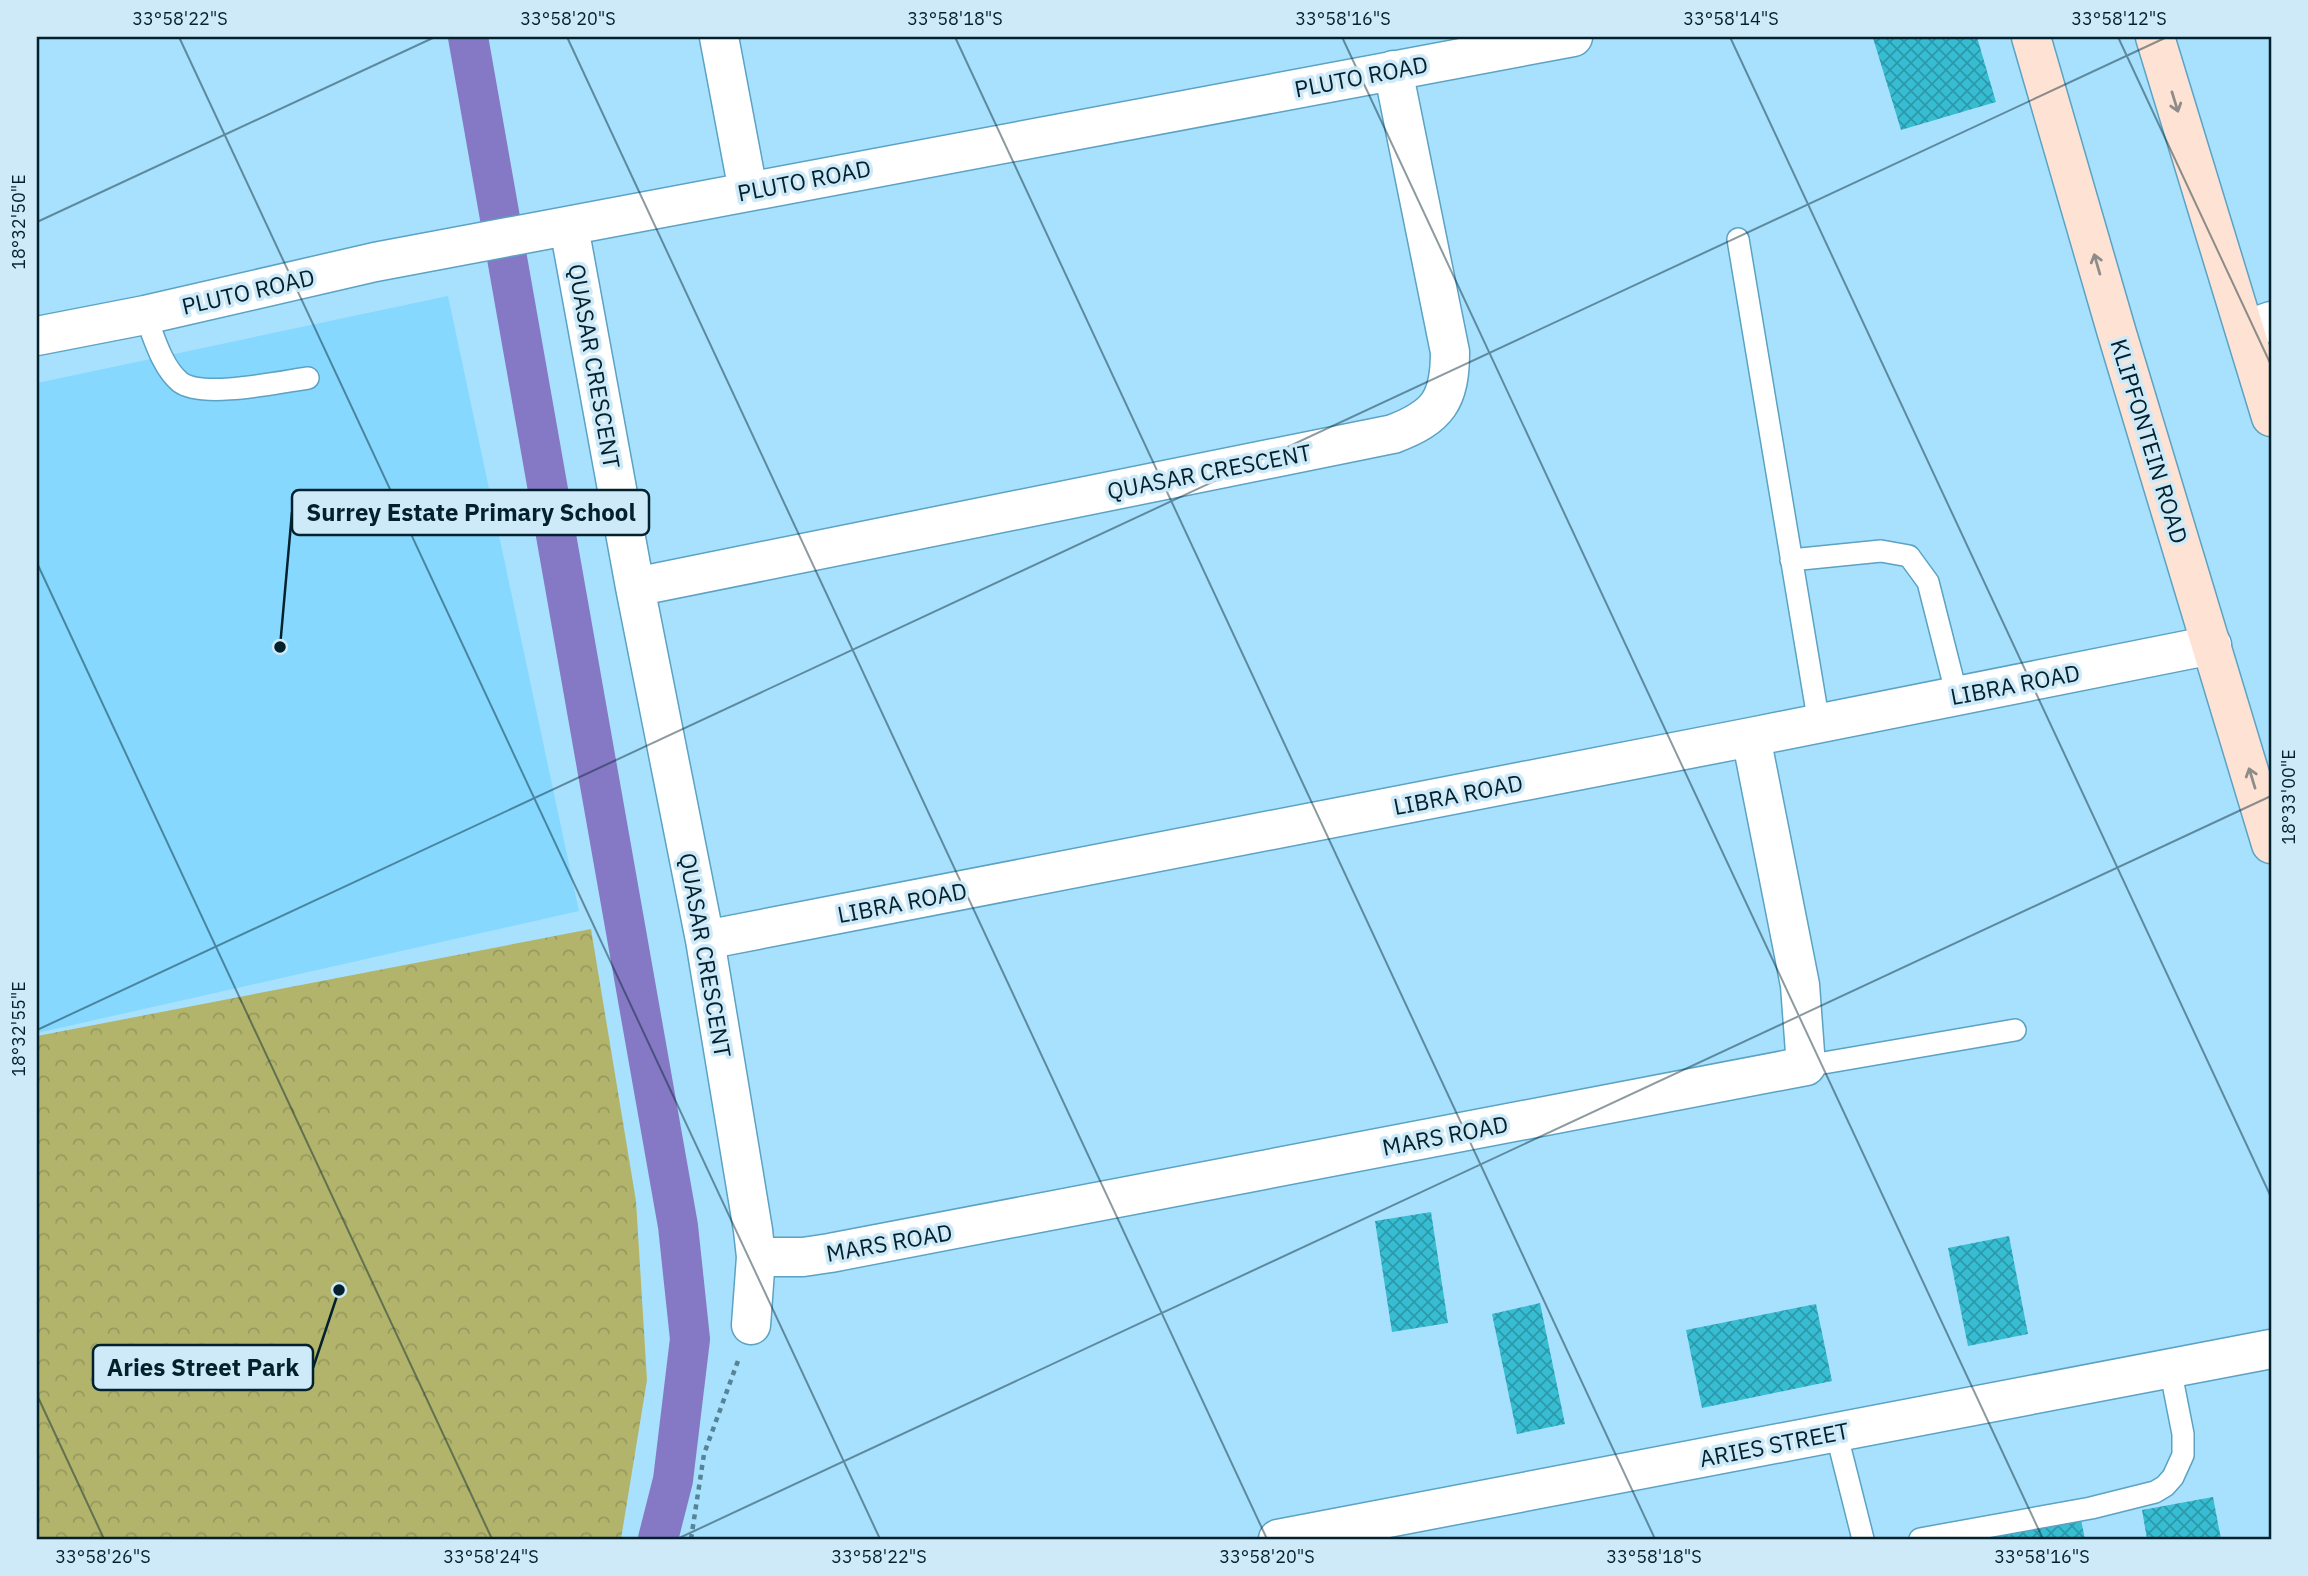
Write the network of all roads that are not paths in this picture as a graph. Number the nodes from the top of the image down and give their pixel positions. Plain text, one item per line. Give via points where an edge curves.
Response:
1 (719, 37) edge
2 (1573, 37) edge
3 (2031, 37) edge
4 (2155, 37) edge
5 (1393, 70) junction
6 (748, 191) junction
7 (551, 231) junction
8 (1738, 239) dead end
9 (145, 315) junction
10 (2258, 326) edge
11 (37, 336) edge
12 (308, 378) dead end
13 (2271, 417) edge
14 (1791, 560) junction
15 (635, 587) junction
16 (2212, 645) junction
17 (1957, 696) junction
18 (1819, 723) junction
19 (1751, 737) junction
20 (2271, 844) edge
21 (705, 940) junction
22 (2015, 1030) dead end
23 (1806, 1066) junction
24 (756, 1257) junction
25 (751, 1325) road end
26 (2271, 1349) edge
27 (2170, 1368) junction
28 (1836, 1432) junction
29 (1448, 1524) edge
30 (1931, 1538) edge
31 (1278, 1539) edge
32 (1863, 1539) edge

1 - 6 street
2 - 5 street, PLUTO ROAD
16 -> 3 main road, KLIPFONTEIN ROAD
4 -> 10 main road
5 - 6 street, PLUTO ROAD
5 - 15 street, QUASAR CRESCENT via 1450,352 1443,399 1428,417 1393,434
6 - 7 street, PLUTO ROAD
7 - 9 street, PLUTO ROAD via 375,262
7 - 15 street, QUASAR CRESCENT
8 - 14 lane
9 - 11 street, PLUTO ROAD
9 - 12 lane via 171,372 195,389
10 - 13 main road
14 - 17 lane via 1881,551 1909,556 1928,582
14 - 18 lane
15 - 21 street, QUASAR CRESCENT
16 - 17 street, LIBRA ROAD
20 -> 16 main road, KLIPFONTEIN ROAD
17 - 18 street, LIBRA ROAD
18 - 19 street, LIBRA ROAD
19 - 21 street, LIBRA ROAD
19 - 23 street via 1800,985
21 - 24 street, QUASAR CRESCENT
22 - 23 lane
23 - 24 street, MARS ROAD via 830,1253
24 - 25 street, QUASAR CRESCENT
26 - 27 street, ARIES STREET
27 - 28 street, ARIES STREET
27 - 30 lane via 2183,1455 2165,1486 2091,1508
28 - 29 street, ARIES STREET
28 - 32 lane
29 - 31 street, ARIES STREET

